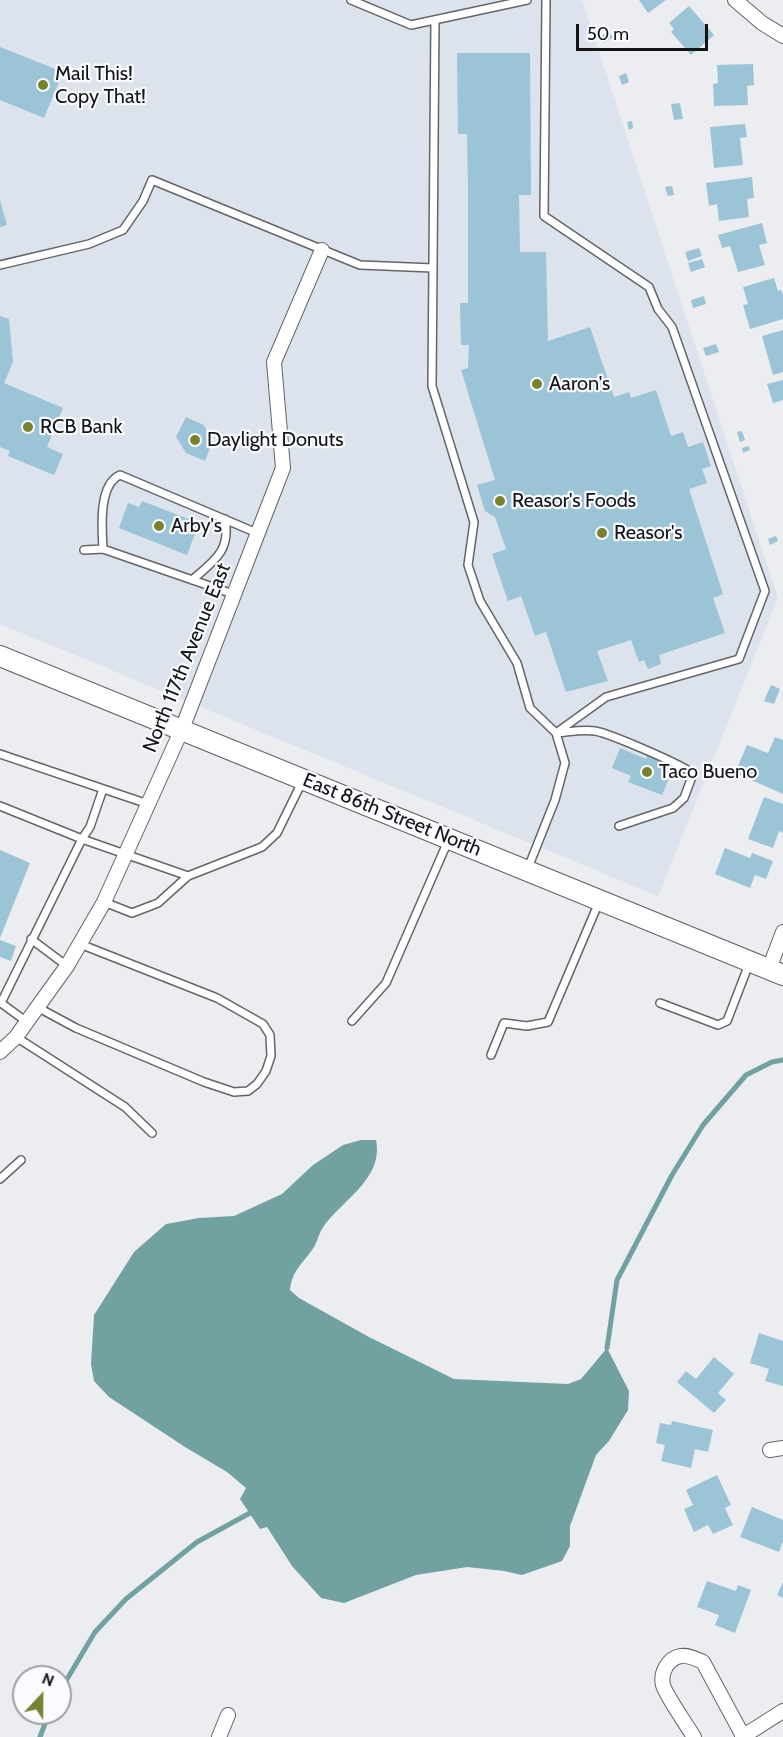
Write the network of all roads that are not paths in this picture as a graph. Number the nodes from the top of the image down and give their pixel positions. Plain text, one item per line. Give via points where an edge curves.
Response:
1 (351, 0) edge
2 (527, 0) edge
3 (546, 0) edge
4 (735, 0) edge
5 (435, 20) junction
6 (783, 36) edge
7 (322, 250) junction
8 (0, 265) edge
9 (433, 268) junction
10 (225, 519) junction
11 (257, 533) junction
12 (103, 549) junction
13 (84, 550) dead end
14 (192, 580) junction
15 (233, 594) junction
16 (0, 656) edge
17 (182, 729) junction
18 (556, 733) junction
19 (0, 754) edge
20 (304, 779) junction
21 (103, 789) junction
22 (149, 804) junction
23 (0, 806) edge
24 (619, 826) dead end
25 (449, 838) junction
26 (82, 839) junction
27 (127, 854) junction
28 (527, 870) junction
29 (188, 876) junction
30 (600, 900) junction
31 (104, 902) junction
32 (783, 932) edge
33 (31, 939) junction
34 (80, 944) junction
35 (750, 961) junction
36 (67, 966) junction
37 (776, 972) edge
38 (660, 1003) dead end
39 (37, 1007) junction
40 (352, 1021) dead end
41 (27, 1022) junction
42 (16, 1037) junction
43 (0, 1052) edge
44 (491, 1055) dead end
45 (152, 1133) dead end
46 (21, 1160) dead end
47 (0, 1179) edge
48 (783, 1711) edge
49 (228, 1715) dead end
50 (219, 1737) edge
51 (694, 1737) edge
52 (743, 1737) edge

1 - 5 lane via 411,25
2 - 5 lane
3 - 18 lane via 544,216 649,287 658,309 672,327 765,591 740,659 606,697
4 - 6 street
5 - 9 lane
7 - 8 lane via 152,180 123,230 89,244
7 - 9 lane via 360,265
7 - 11 street, North 117th Avenue East via 274,362 283,468
9 - 18 lane via 432,386 474,522 468,565 480,601 517,663 530,708
10 - 11 lane
10 - 12 lane via 120,475 107,487 101,520
10 - 14 lane via 225,547
11 - 15 street, North 117th Avenue East
12 - 13 lane
12 - 14 lane
14 - 15 lane
15 - 17 street, North 117th Avenue East
16 - 17 main road, East 86th Street North
17 - 20 main road, East 86th Street North
17 - 22 street, North 117th Avenue East
18 - 24 lane via 595,731 674,762 693,774 684,798 673,808
18 - 28 lane via 566,763
19 - 21 lane
20 - 25 main road, East 86th Street North
20 - 29 lane via 278,833 262,847
21 - 22 lane
21 - 26 lane
22 - 27 street, North 117th Avenue East
23 - 26 lane
25 - 28 main road, East 86th Street North
25 - 40 lane via 386,983
26 - 27 lane
26 - 33 lane
27 - 29 lane
27 - 31 street, North 117th Avenue East
28 - 30 main road, East 86th Street North
29 - 31 lane via 158,903 132,914
30 - 35 main road, East 86th Street North
30 - 44 lane via 548,1022 527,1026 504,1023
31 - 34 street, North 117th Avenue East
32 - 37 street
33 - 36 lane
33 - 41 lane via 1,1003
34 - 36 street, North 117th Avenue East
34 - 39 lane via 217,998 263,1024 270,1035 271,1056 266,1071 248,1091 234,1092 76,1028
35 - 37 main road, East 86th Street North
35 - 38 lane via 727,1021 718,1025
36 - 39 street, North 117th Avenue East
39 - 41 street, North 117th Avenue East
41 - 42 street, North 117th Avenue East
42 - 43 street, North 117th Avenue East
42 - 45 lane via 125,1107
46 - 47 lane
48 - 52 street
49 - 50 street
51 - 52 street via 663,1685 664,1670 671,1660 681,1656 703,1662

